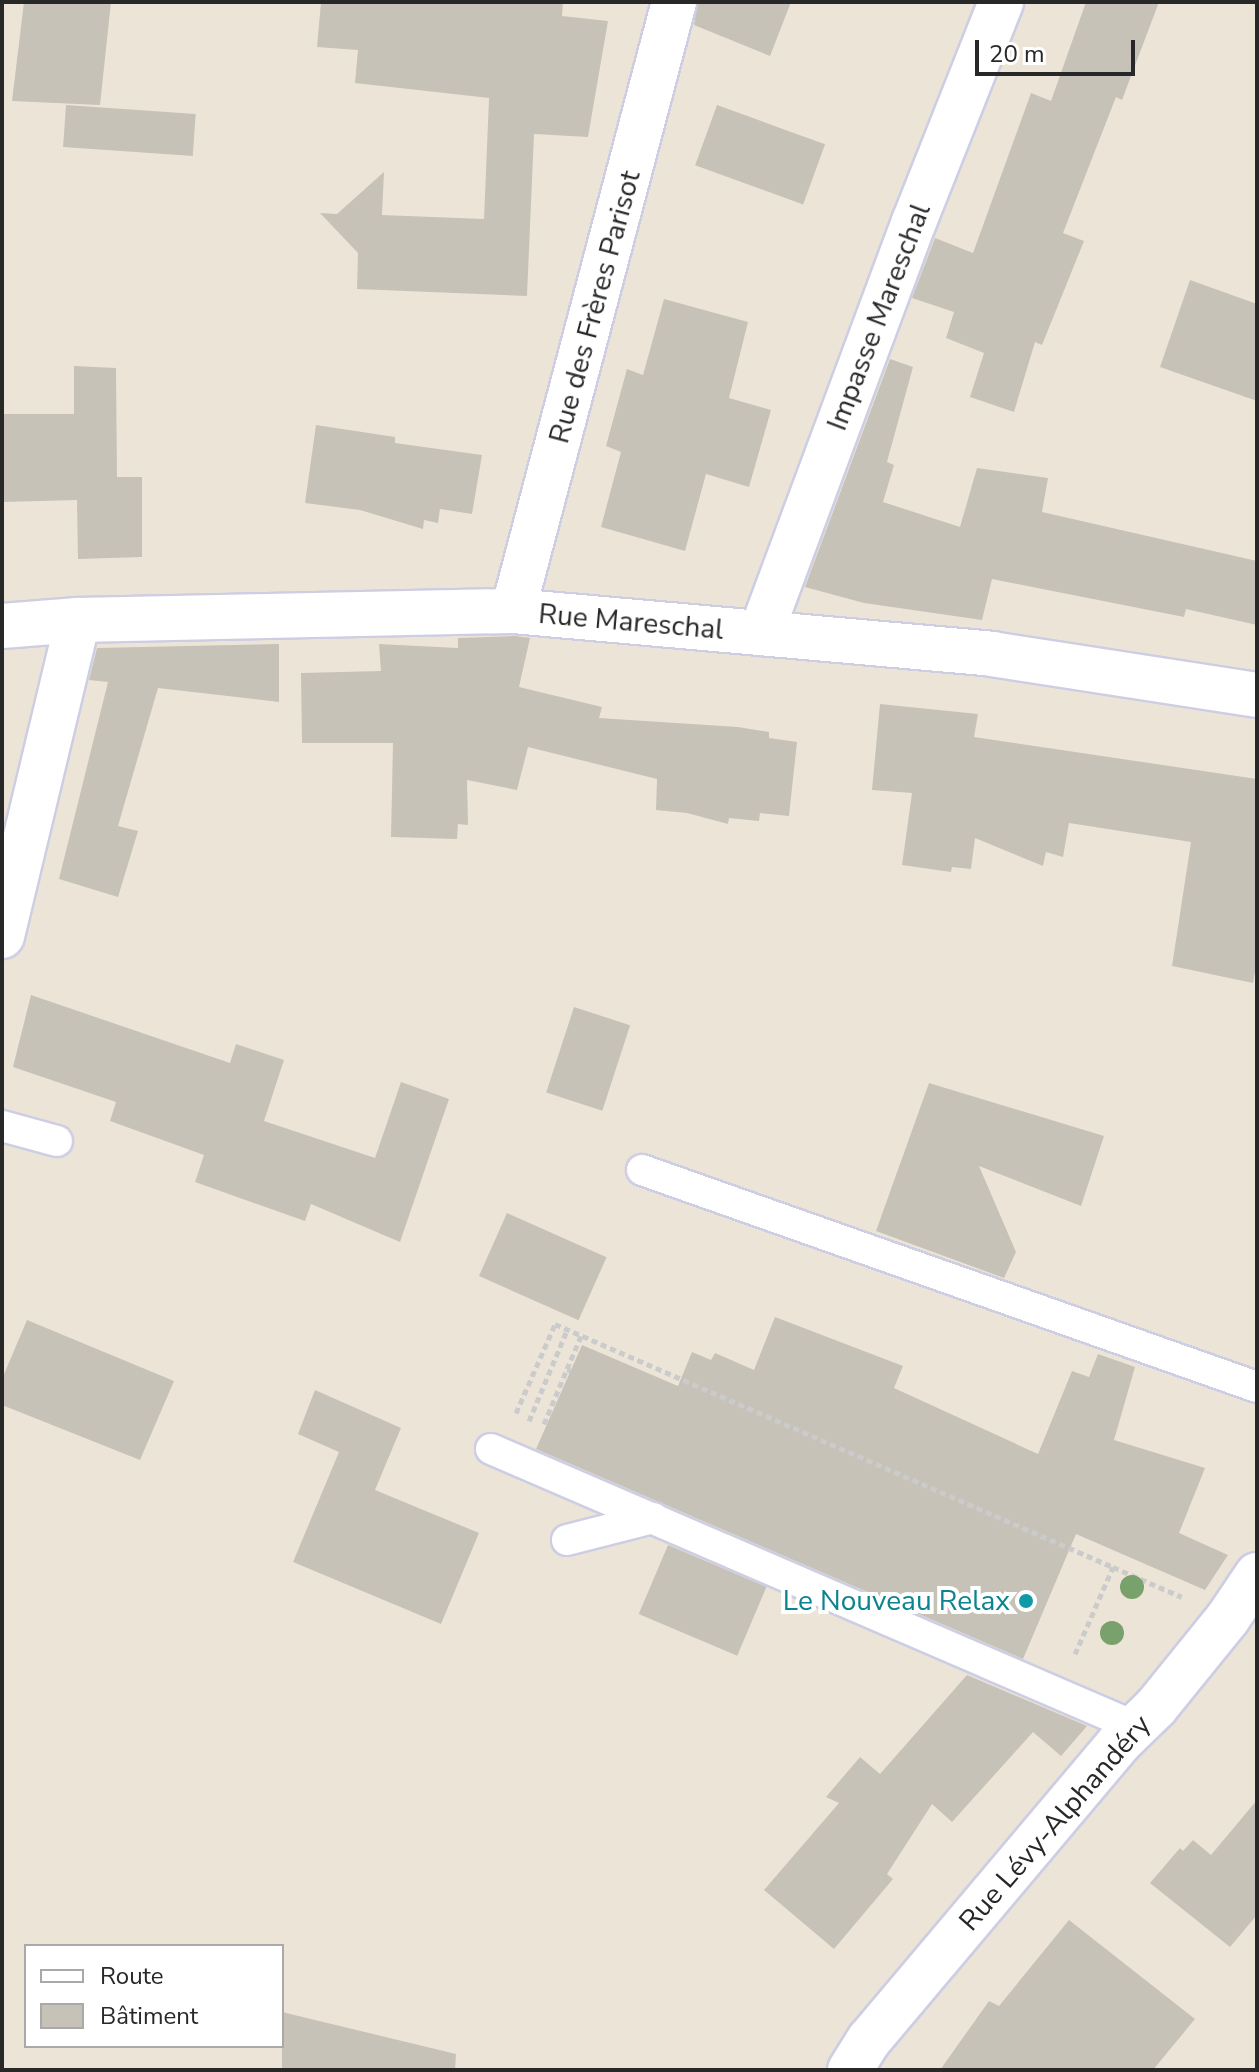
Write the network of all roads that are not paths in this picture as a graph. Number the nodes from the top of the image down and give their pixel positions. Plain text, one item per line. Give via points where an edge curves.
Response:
1 (674, 2) edge
2 (1001, 2) edge
3 (513, 611) junction
4 (78, 620) junction
5 (2, 626) edge
6 (761, 633) junction
7 (1257, 695) edge
8 (2, 936) edge
9 (2, 1126) edge
10 (57, 1141) dead end
11 (642, 1170) dead end
12 (1257, 1387) edge
13 (491, 1449) dead end
14 (653, 1518) junction
15 (567, 1540) dead end
16 (1257, 1575) edge
17 (1136, 1727) junction
18 (850, 2070) edge

1 - 3 street, Rue des Frères Parisot
2 - 6 street, Impasse Mareschal
3 - 4 street, Rue Mareschal
3 - 6 street, Rue Mareschal
4 - 5 street, Rue Mareschal
4 - 8 street
6 - 7 street, Rue Mareschal via 992,654
9 - 10 lane
11 - 12 lane
13 - 14 lane
14 - 15 lane
14 - 17 lane
16 - 17 street, Rue Lévy-Alphandéry via 1228,1618
17 - 18 street, Rue Lévy-Alphandéry via 879,2028

